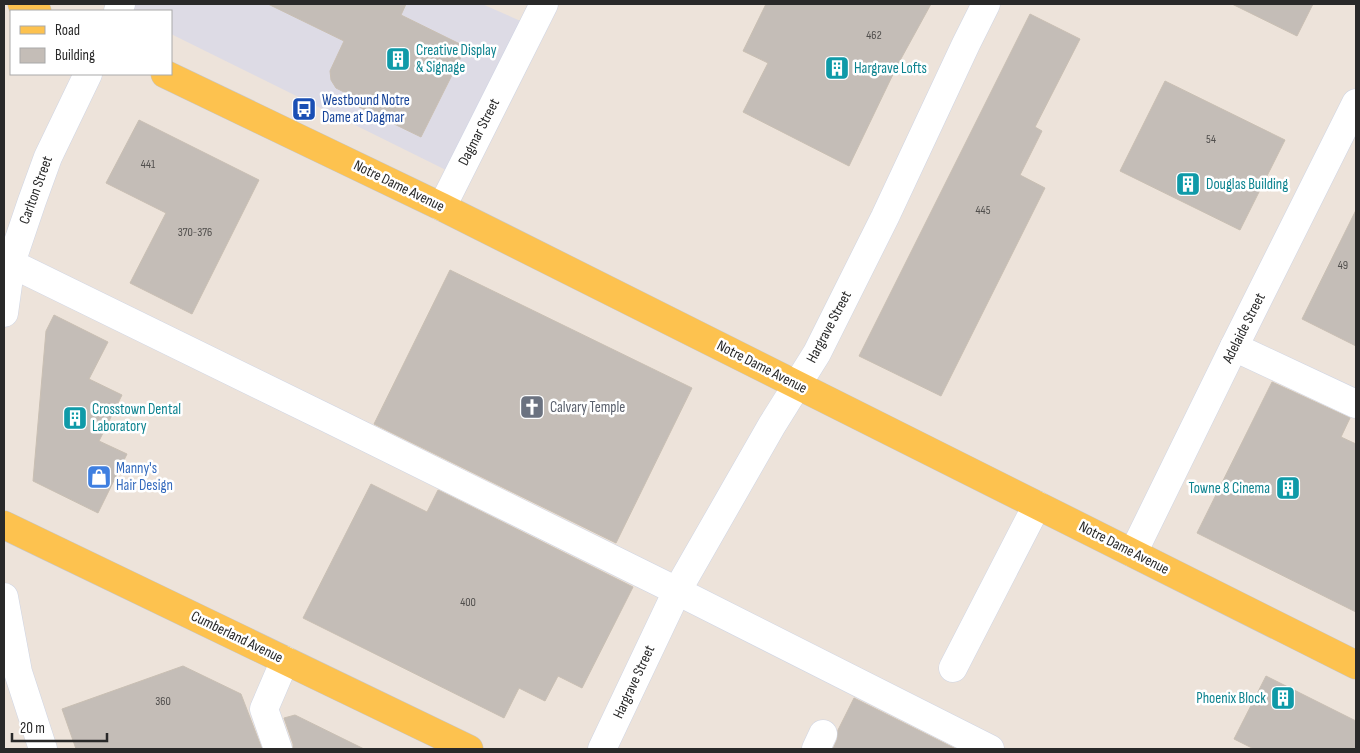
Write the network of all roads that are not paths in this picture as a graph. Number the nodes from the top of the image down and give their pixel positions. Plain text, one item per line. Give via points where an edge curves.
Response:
1 (22, 4) edge
2 (544, 4) edge
3 (986, 4) edge
4 (35, 10) edge
5 (88, 75) edge
6 (167, 75) edge
7 (1356, 103) edge
8 (442, 207) junction
9 (7, 262) edge
10 (4, 313) edge
11 (1234, 347) junction
12 (796, 384) junction
13 (1356, 404) edge
14 (1037, 505) junction
15 (4, 525) edge
16 (1133, 553) junction
17 (677, 591) junction
18 (4, 597) edge
19 (285, 660) junction
20 (1356, 664) edge
21 (953, 668) dead end
22 (42, 749) edge
23 (278, 749) edge
24 (469, 749) edge
25 (602, 749) edge
26 (990, 749) edge

1 - 4 main road
2 - 8 street, Dagmar Street
3 - 12 street, Hargrave Street via 886,217 817,353
5 - 9 street, Carlton Street via 48,157
6 - 8 main road, Notre Dame Avenue
7 - 11 street, Adelaide Street
8 - 12 main road, Notre Dame Avenue
9 - 10 street, Carlton Street
9 - 17 street
11 - 13 street
11 - 16 street, Adelaide Street
12 - 14 main road, Notre Dame Avenue
12 - 17 street, Hargrave Street
14 - 16 main road, Notre Dame Avenue
14 - 21 street
15 - 19 main road, Cumberland Avenue
16 - 20 main road, Notre Dame Avenue
17 - 25 street, Hargrave Street
17 - 26 street
18 - 22 street via 18,672
19 - 23 street via 264,709
19 - 24 main road, Cumberland Avenue

